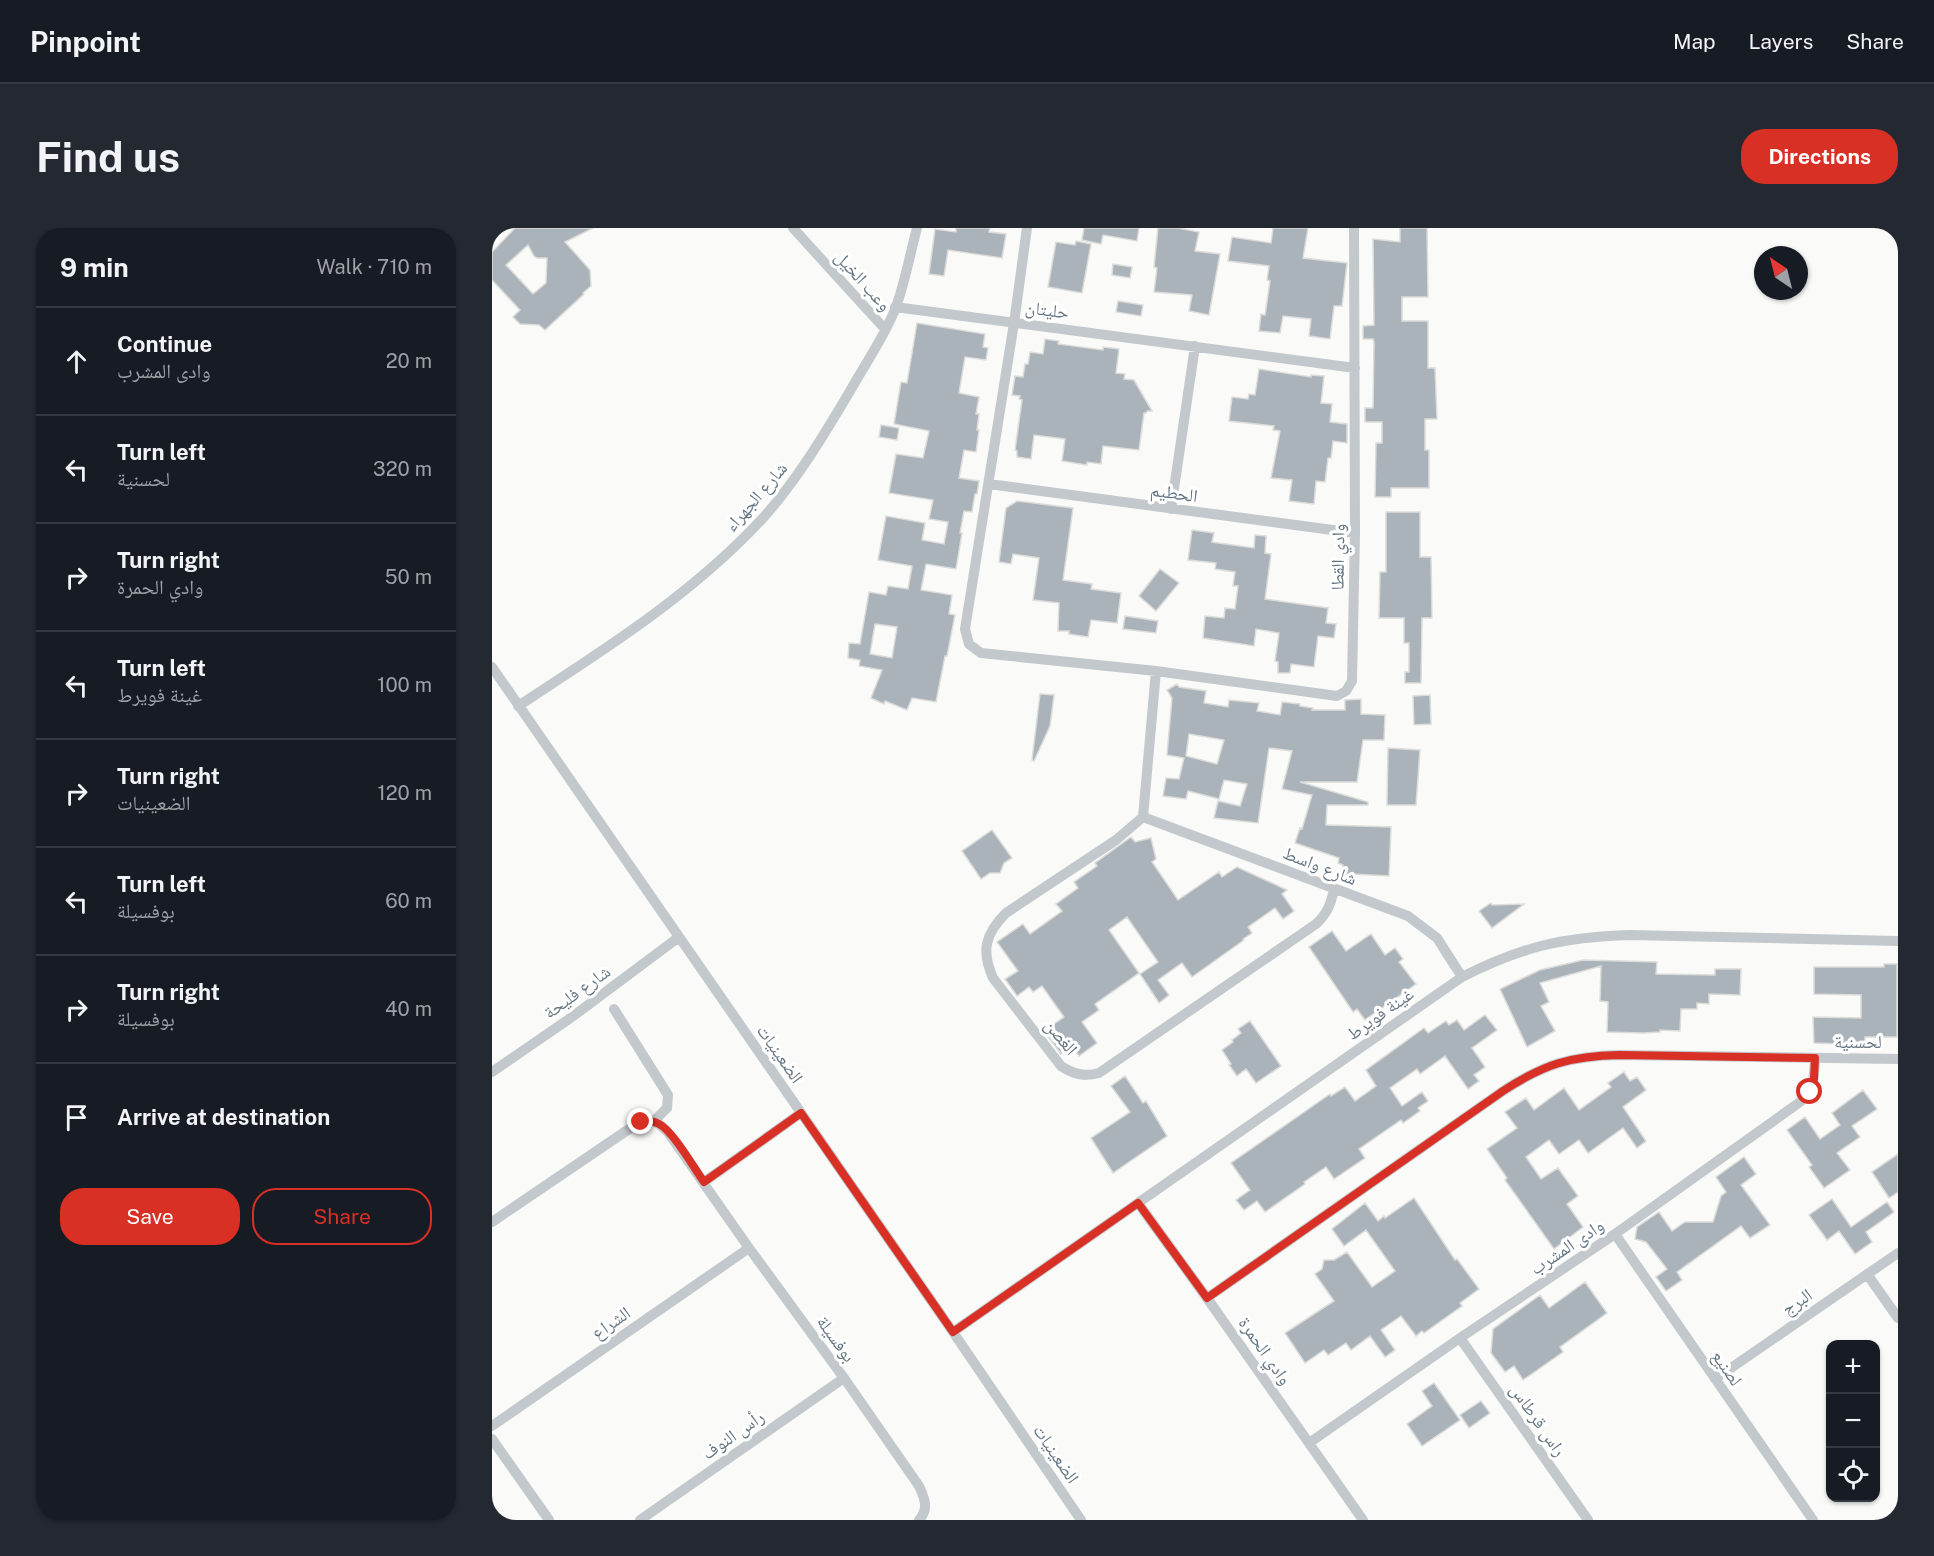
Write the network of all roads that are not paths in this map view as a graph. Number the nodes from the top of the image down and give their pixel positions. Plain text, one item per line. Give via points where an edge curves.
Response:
1 (793, 228) edge
2 (917, 228) edge
3 (1027, 228) edge
4 (1354, 228) edge
5 (896, 307) junction
6 (1014, 323) junction
7 (885, 329) junction
8 (1195, 346) junction
9 (1355, 368) junction
10 (989, 484) junction
11 (1171, 509) junction
12 (1355, 533) junction
13 (492, 667) edge
14 (1156, 671) junction
15 (518, 706) junction
16 (1143, 817) junction
17 (1334, 890) junction
18 (680, 937) junction
19 (1898, 941) edge
20 (1462, 976) junction
21 (614, 1009) dead end
22 (1815, 1058) junction
23 (1898, 1059) edge
24 (492, 1072) edge
25 (801, 1113) junction
26 (653, 1122) junction
27 (704, 1182) junction
28 (1138, 1203) junction
29 (492, 1222) edge
30 (1615, 1234) junction
31 (749, 1248) junction
32 (1898, 1253) edge
33 (1867, 1274) junction
34 (1207, 1298) junction
35 (1898, 1318) edge
36 (953, 1332) junction
37 (1460, 1338) junction
38 (844, 1378) junction
39 (1715, 1379) junction
40 (492, 1426) edge
41 (492, 1439) edge
42 (1309, 1443) junction
43 (549, 1520) edge
44 (640, 1520) edge
45 (919, 1520) edge
46 (1081, 1520) edge
47 (1362, 1520) edge
48 (1588, 1520) edge
49 (1813, 1520) edge

1 - 7 street, وعب الخيل
2 - 5 street, شارع الجهراء
3 - 6 street, وادي القطا
4 - 9 street, وادي القطا
5 - 6 street, حليتان
5 - 7 street, شارع الجهراء
6 - 8 street, حليتان
6 - 10 street, وادي القطا
7 - 15 street, شارع الجهراء via 801,470 764,517 675,598
8 - 9 street, حليتان
8 - 11 street
9 - 12 street, وادي القطا
10 - 11 street, الحطيم
10 - 14 street, وادي القطا via 965,629 969,644 981,653
11 - 12 street, الحطيم
12 - 14 street, وادي القطا via 1352,681 1346,692 1337,696
13 - 15 street, الضعينيات
14 - 16 street
15 - 18 street, الضعينيات
16 - 17 street, شارع واسط
16 - 17 street, الغصن via 1116,840 1006,913 989,936 987,965 993,978 1061,1066 1075,1074 1099,1073 1316,924 1332,902
17 - 20 street, شارع واسط via 1421,924 1437,938
18 - 24 street, شارع فليحة
18 - 25 street, الضعينيات
19 - 20 street, غينة فويرط via 1594,936 1526,949
20 - 28 street, غينة فويرط
21 - 26 street via 668,1095 667,1108
22 - 23 street, لحسنية
22 - 30 street, وادى المشرب via 1813,1086 1806,1097
22 - 34 street, لحسنية via 1619,1055 1558,1062 1503,1091
25 - 27 street
25 - 36 street, الضعينيات
26 - 27 street, بوفسيلة via 668,1131
26 - 29 street via 632,1127
27 - 31 street, بوفسيلة
28 - 34 street, وادي الحمرة
28 - 36 street, غينة فويرط
30 - 37 street, وادى المشرب
30 - 39 street, لصنيع
31 - 38 street, بوفسيلة
31 - 40 street, الشراع
32 - 33 street, البرج
33 - 35 street
33 - 39 street, البرج
34 - 42 street, وادي الحمرة
36 - 46 street, الضعينيات
37 - 42 street, وادى المشرب
37 - 48 street, راس قرطاس
38 - 44 street, رأس النوف
38 - 45 street, بوفسيلة via 919,1486 926,1509
39 - 49 street, لصنيع
41 - 43 street
42 - 47 street, وادي الحمرة

